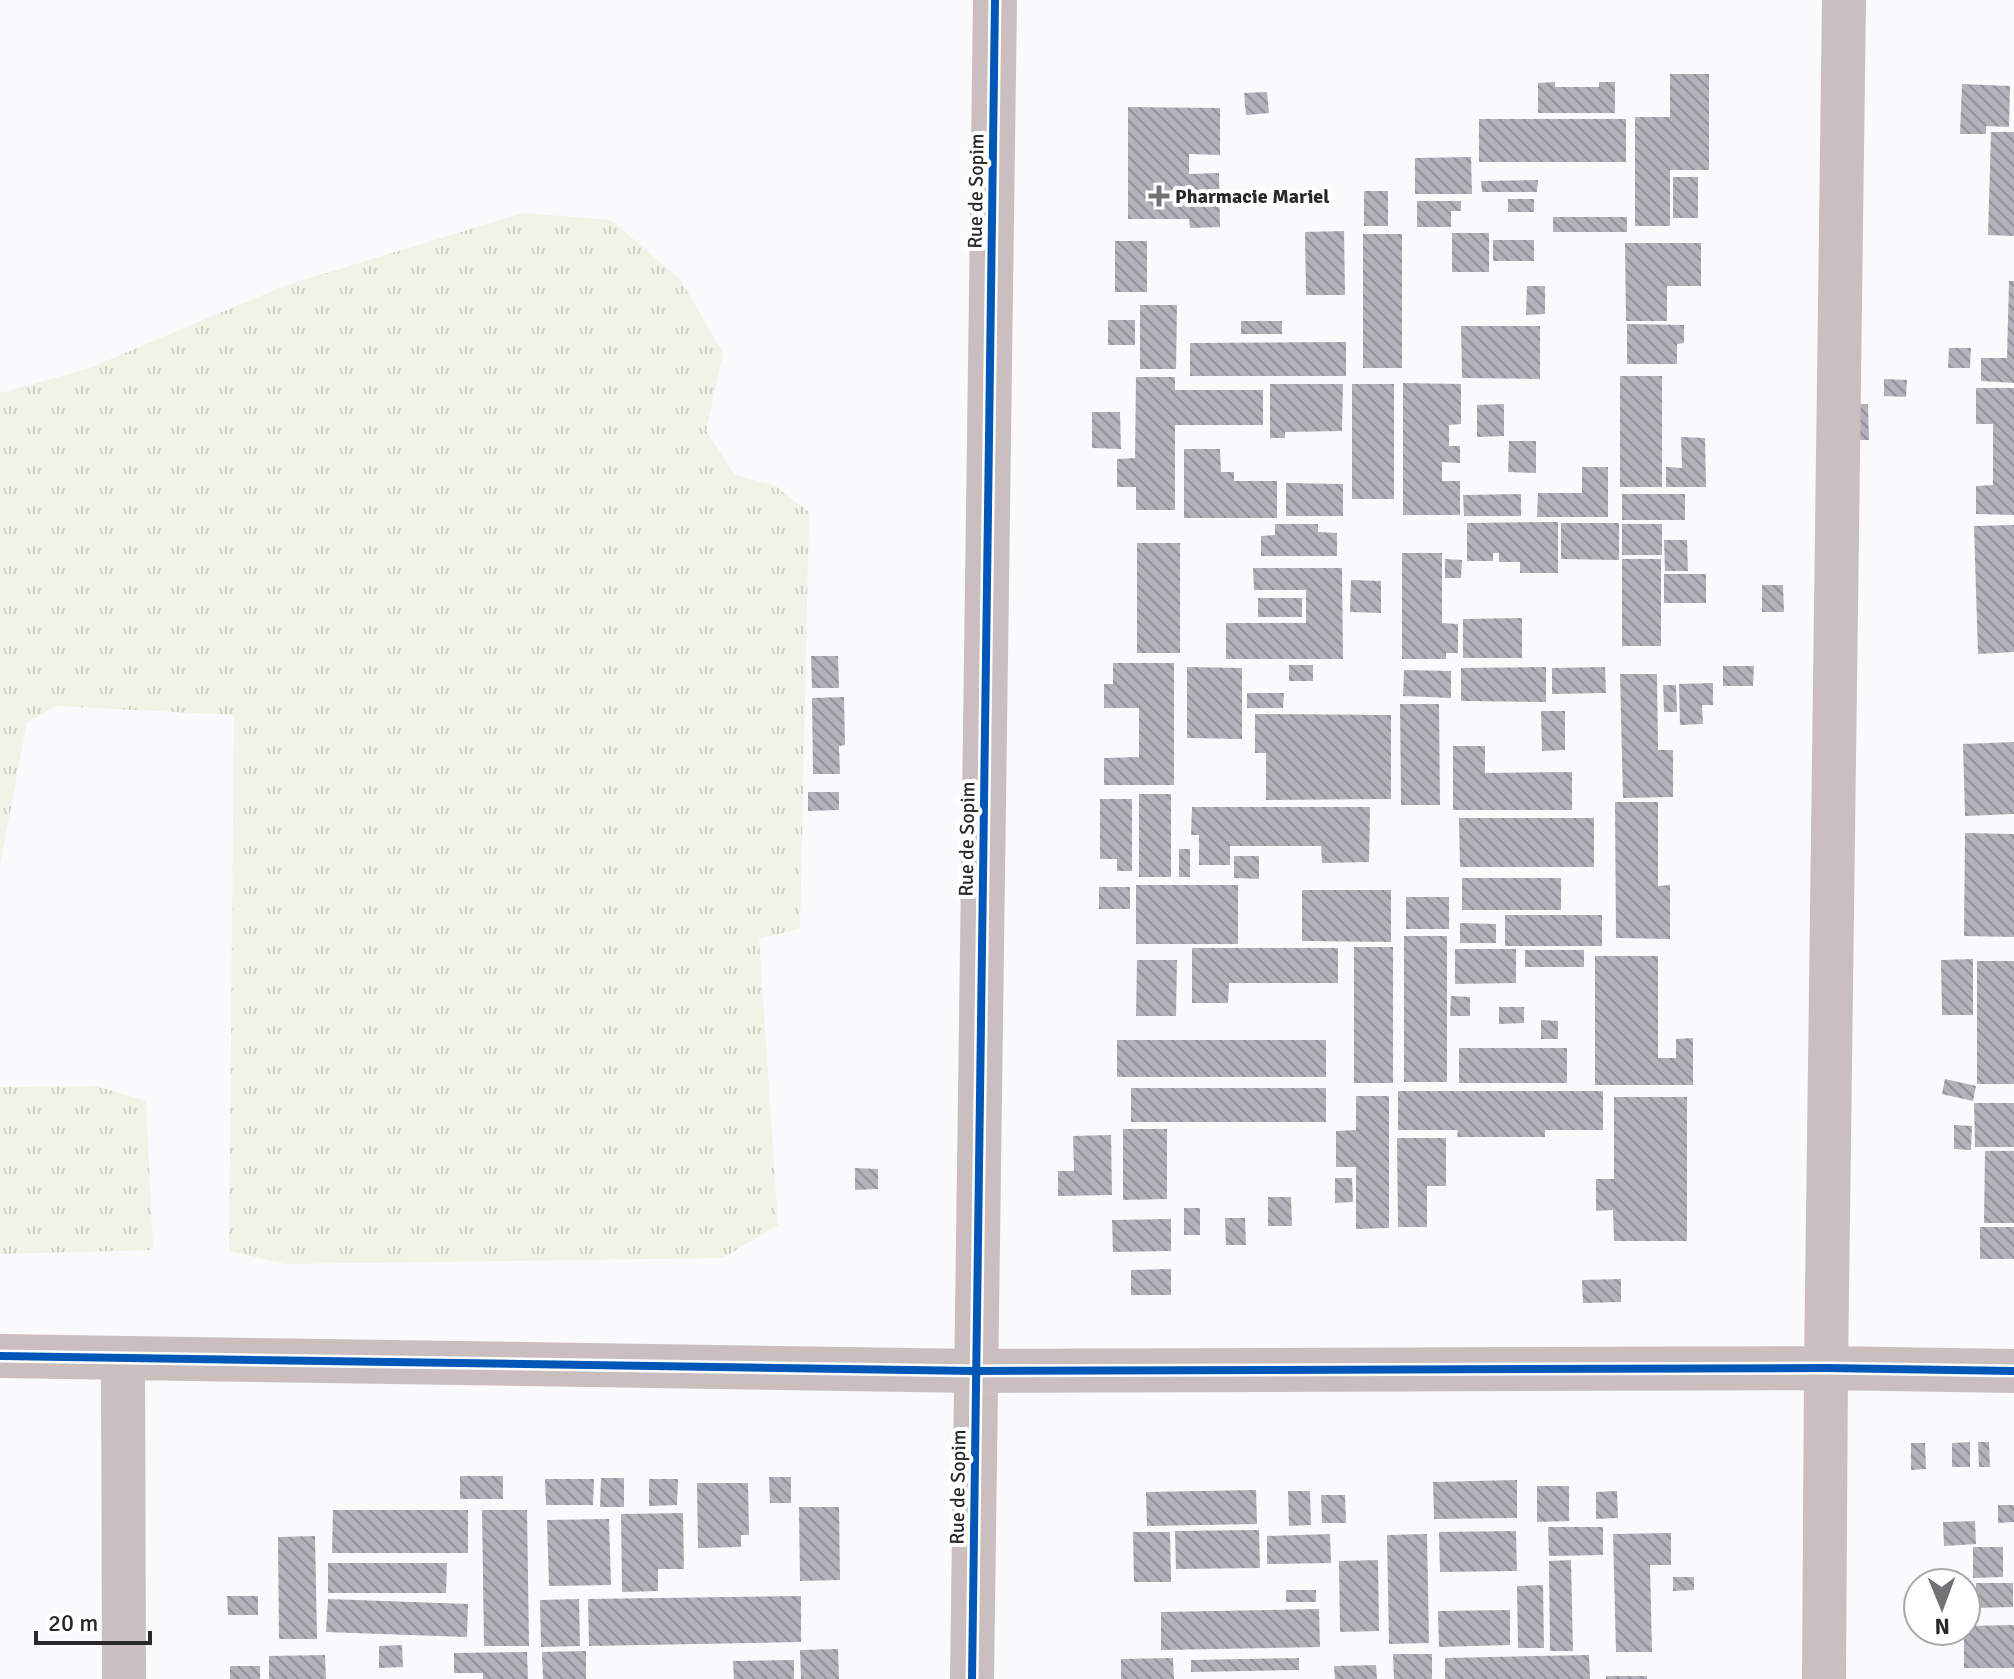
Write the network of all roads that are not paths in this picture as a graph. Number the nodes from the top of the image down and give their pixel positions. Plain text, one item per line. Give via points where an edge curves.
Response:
1 (995, 0) edge
2 (1844, 0) edge
3 (0, 1356) edge
4 (123, 1358) junction
5 (1826, 1368) junction
6 (975, 1371) junction
7 (2014, 1371) edge
8 (124, 1679) edge
9 (972, 1679) edge
10 (1824, 1679) edge

1 - 6 street, Rue de Sopim
2 - 5 street
3 - 4 street
4 - 6 street
4 - 8 street
5 - 6 street
5 - 7 street
5 - 10 street
6 - 9 street, Rue de Sopim

